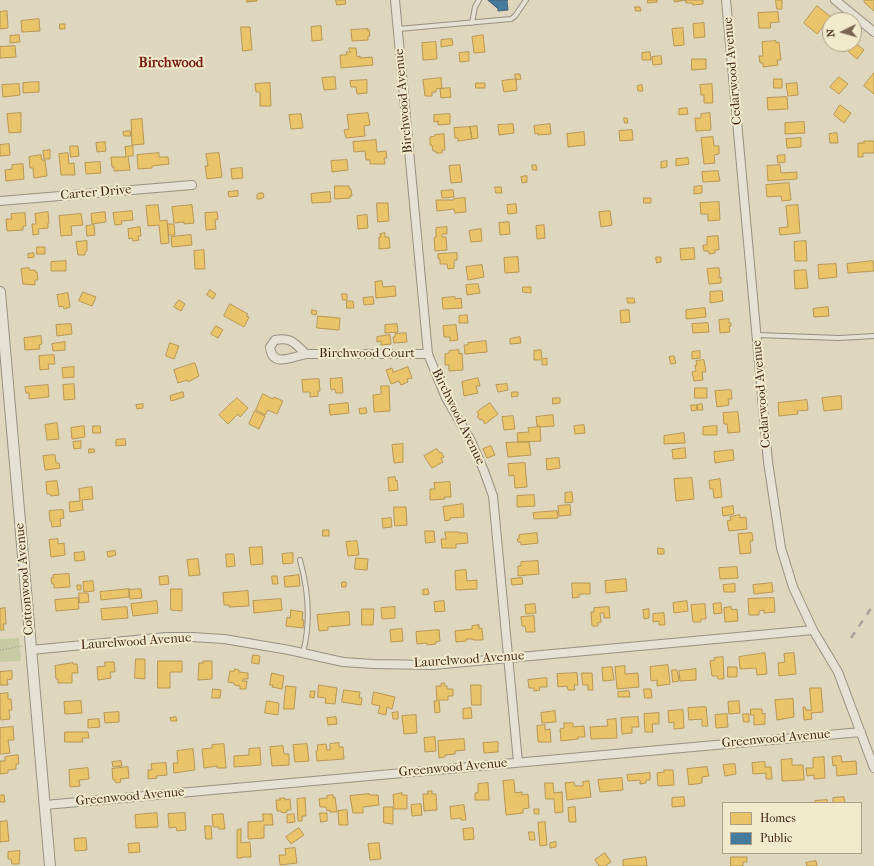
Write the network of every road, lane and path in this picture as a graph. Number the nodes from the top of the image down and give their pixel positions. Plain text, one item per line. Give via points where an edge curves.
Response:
1 (395, 0) edge
2 (478, 0) edge
3 (526, 0) edge
4 (726, 0) edge
5 (834, 0) edge
6 (472, 23) junction
7 (398, 29) junction
8 (874, 32) edge
9 (192, 185) dead end
10 (0, 201) edge
11 (0, 292) edge
12 (756, 335) junction
13 (874, 336) edge
14 (306, 354) dead end
15 (428, 354) junction
16 (300, 560) dead end
17 (813, 630) junction
18 (0, 650) edge
19 (32, 650) junction
20 (303, 654) junction
21 (507, 658) junction
22 (861, 732) junction
23 (518, 762) junction
24 (874, 768) edge
25 (45, 805) junction
26 (50, 866) edge

1 - 7 street, Birchwood Avenue
2 - 6 lane
3 - 6 lane via 510,19
4 - 12 street, Cedarwood Avenue
5 - 8 street
6 - 7 lane
7 - 15 street, Birchwood Avenue
9 - 10 street, Carter Drive
11 - 19 street, Cottonwood Avenue
12 - 13 lane via 840,338
12 - 17 street, Cedarwood Avenue via 768,462 781,548 793,587
14 - 15 street, Birchwood Court
15 - 21 street, Birchwood Avenue via 446,398 484,470 493,496
16 - 20 lane via 309,614
17 - 21 street, Laurelwood Avenue
17 - 22 street, Cedarwood Avenue via 838,672
18 - 19 path via 25,645
19 - 20 street, Laurelwood Avenue via 166,637 192,637 224,639
19 - 25 street, Cottonwood Avenue
20 - 21 street, Laurelwood Avenue via 343,662 373,664 433,665
21 - 23 street, Birchwood Avenue
22 - 23 street, Greenwood Avenue
22 - 24 street, Cedarwood Avenue
23 - 25 street, Greenwood Avenue
25 - 26 street, Cottonwood Avenue

